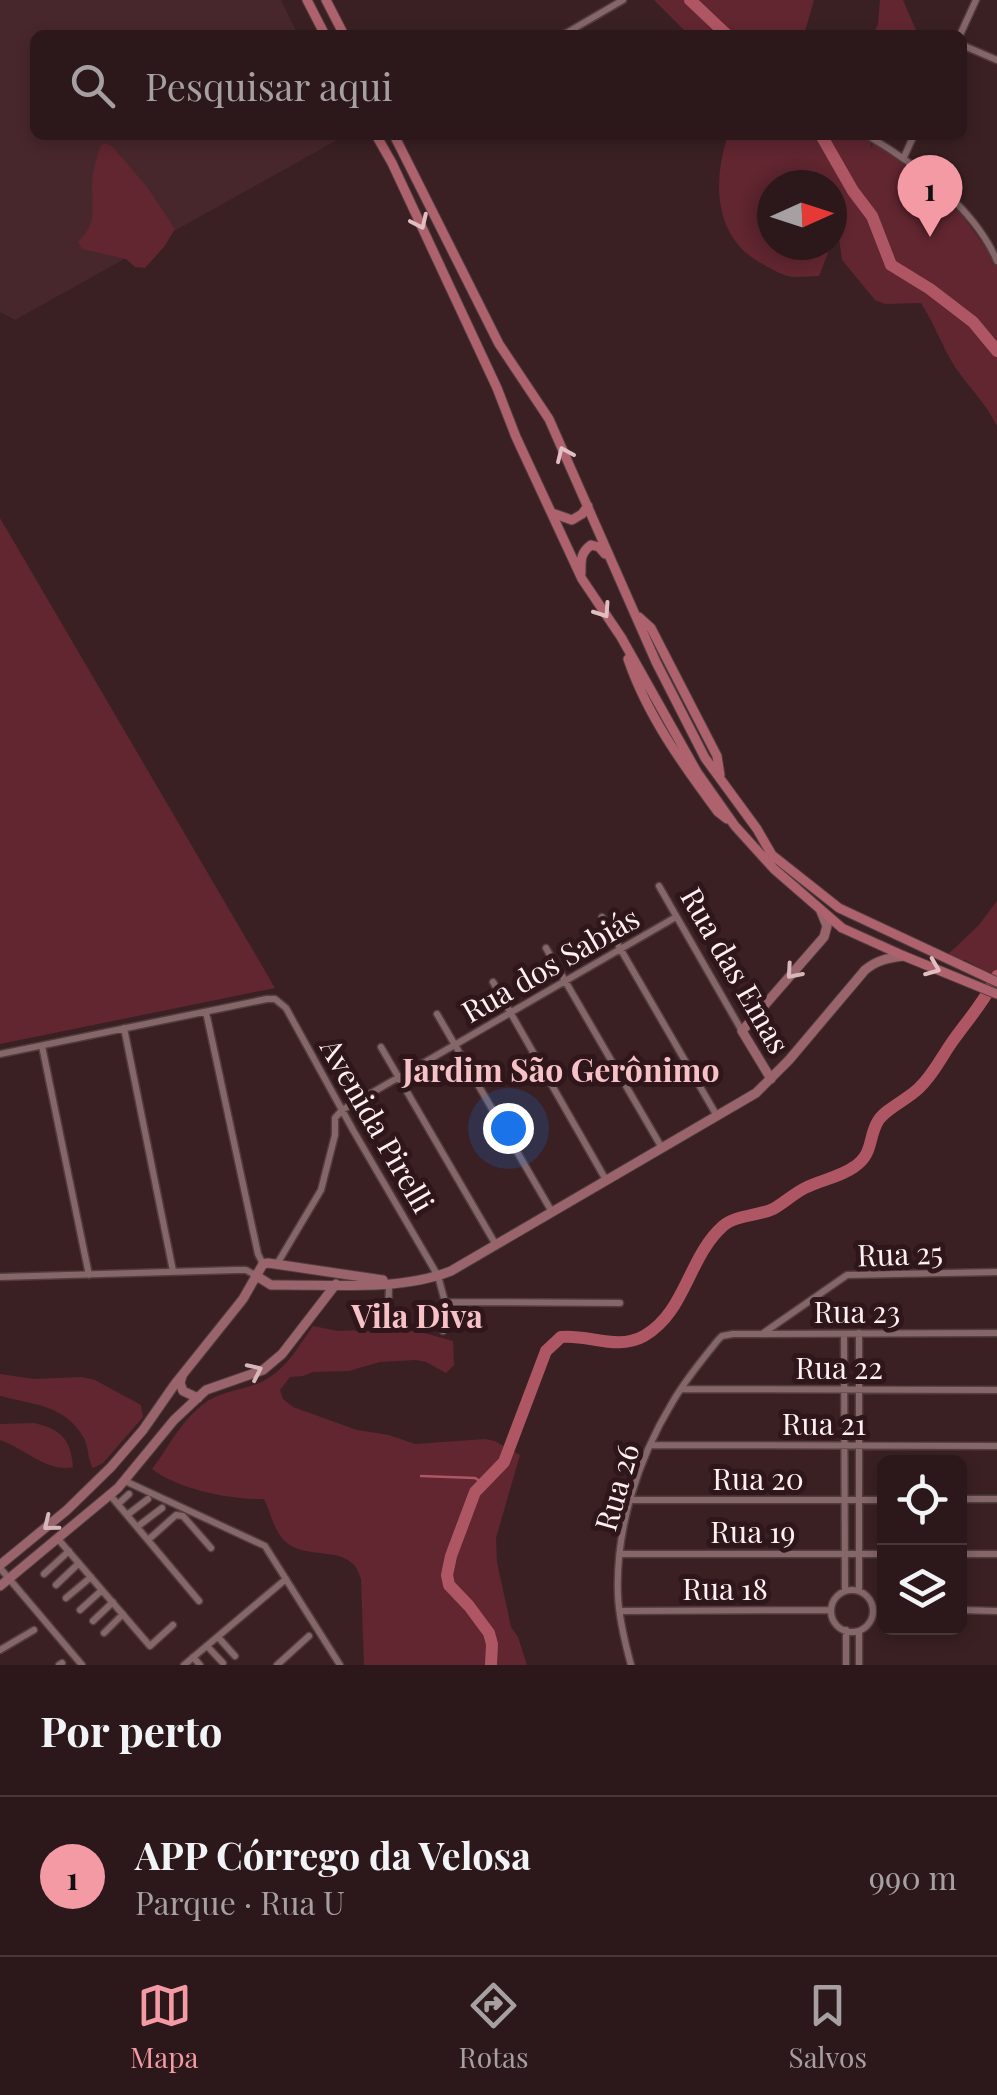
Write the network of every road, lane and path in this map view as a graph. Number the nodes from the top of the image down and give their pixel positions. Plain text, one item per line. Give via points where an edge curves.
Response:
1 (307, 0) edge
2 (326, 0) edge
3 (623, 0) edge
4 (976, 0) edge
5 (322, 30) edge
6 (341, 30) edge
7 (571, 30) edge
8 (962, 30) edge
9 (967, 47) edge
10 (997, 60) edge
11 (379, 140) edge
12 (397, 140) edge
13 (875, 140) edge
14 (912, 140) edge
15 (904, 157) junction
16 (997, 243) edge
17 (996, 257) edge
18 (588, 506) junction
19 (552, 512) junction
20 (611, 558) junction
21 (582, 578) junction
22 (658, 886) dead end
23 (820, 909) junction
24 (602, 917) dead end
25 (676, 917) junction
26 (546, 948) dead end
27 (620, 949) junction
28 (904, 956) junction
29 (565, 980) junction
30 (493, 982) dead end
31 (997, 982) edge
32 (997, 994) edge
33 (206, 1012) junction
34 (510, 1013) junction
35 (436, 1014) dead end
36 (124, 1028) junction
37 (742, 1031) junction
38 (454, 1045) junction
39 (42, 1046) junction
40 (382, 1047) dead end
41 (0, 1054) edge
42 (398, 1077) junction
43 (771, 1079) junction
44 (342, 1110) junction
45 (717, 1116) junction
46 (353, 1130) junction
47 (335, 1136) junction
48 (662, 1148) junction
49 (606, 1180) junction
50 (552, 1212) junction
51 (496, 1246) junction
52 (263, 1264) junction
53 (277, 1264) junction
54 (0, 1266) edge
55 (173, 1272) junction
56 (997, 1272) edge
57 (89, 1275) junction
58 (255, 1275) junction
59 (438, 1276) junction
60 (1, 1277) edge
61 (410, 1283) junction
62 (336, 1284) junction
63 (271, 1285) junction
64 (389, 1285) junction
65 (445, 1302) junction
66 (620, 1304) dead end
67 (388, 1324) dead end
68 (442, 1331) dead end
69 (997, 1333) edge
70 (762, 1334) junction
71 (844, 1334) junction
72 (859, 1334) junction
73 (718, 1340) joint
74 (183, 1374) junction
75 (681, 1389) junction
76 (844, 1389) junction
77 (859, 1389) junction
78 (997, 1390) edge
79 (198, 1398) junction
80 (650, 1446) junction
81 (845, 1446) junction
82 (859, 1446) junction
83 (997, 1446) edge
84 (125, 1481) junction
85 (86, 1492) junction
86 (129, 1494) dead end
87 (107, 1498) junction
88 (148, 1499) dead end
89 (997, 1499) edge
90 (631, 1500) junction
91 (845, 1500) junction
92 (859, 1500) junction
93 (877, 1500) edge
94 (967, 1500) edge
95 (118, 1504) junction
96 (162, 1508) dead end
97 (128, 1515) junction
98 (137, 1527) junction
99 (58, 1538) junction
100 (148, 1540) junction
101 (211, 1548) dead end
102 (69, 1552) junction
103 (621, 1554) junction
104 (845, 1554) junction
105 (859, 1554) junction
106 (877, 1554) edge
107 (967, 1554) edge
108 (997, 1554) edge
109 (79, 1563) junction
110 (0, 1566) edge
111 (44, 1574) dead end
112 (91, 1577) junction
113 (9, 1578) junction
114 (286, 1579) junction
115 (56, 1585) dead end
116 (0, 1586) edge
117 (102, 1590) junction
118 (845, 1590) junction
119 (859, 1590) junction
120 (66, 1598) dead end
121 (199, 1601) dead end
122 (112, 1602) junction
123 (80, 1610) dead end
124 (830, 1610) junction
125 (874, 1610) joint
126 (967, 1610) edge
127 (997, 1610) edge
128 (620, 1611) junction
129 (123, 1614) junction
130 (92, 1621) dead end
131 (173, 1625) dead end
132 (34, 1630) dead end
133 (846, 1630) junction
134 (859, 1630) junction
135 (104, 1633) dead end
136 (309, 1636) dead end
137 (218, 1637) junction
138 (207, 1646) junction
139 (0, 1650) edge
140 (234, 1656) dead end
141 (194, 1657) junction
142 (223, 1663) edge
143 (82, 1665) edge
144 (184, 1665) edge
145 (200, 1665) edge
146 (277, 1665) edge
147 (340, 1665) edge
148 (630, 1665) edge
149 (846, 1665) edge
150 (859, 1665) edge

1 - 5 main road
2 - 6 main road
3 - 7 street
4 - 8 street
9 - 10 street
11 -> 19 main road
18 -> 12 main road via 549,419 499,344
13 - 15 street
14 - 15 street
15 - 17 street via 953,200
16 - 17 street
18 - 19 main road via 572,520
18 - 20 main road
19 - 21 main road
20 - 21 main road via 591,545 580,559
20 - 31 main road via 705,758 772,855 839,908
21 -> 23 main road via 735,826
22 - 25 street, Rua das Emas
23 - 28 main road via 842,928
23 -> 37 main road via 828,926 824,937
24 - 27 street
25 - 27 street, Rua dos Sabiás
25 - 37 street, Rua das Emas
26 - 29 street
27 - 29 street, Rua dos Sabiás
27 - 45 street
28 -> 32 main road
28 - 43 main road via 865,970
29 - 34 street, Rua dos Sabiás
29 - 48 street
30 - 34 street
33 - 36 street
33 - 44 street, Avenida Pirelli via 275,999
33 - 52 street
34 - 38 street, Rua dos Sabiás
34 - 49 street
35 - 38 street
36 - 39 street
36 - 55 street
37 - 43 main road, Rua das Emas
38 - 42 street, Rua dos Sabiás
38 - 50 street
39 - 41 street
39 - 57 street
40 - 42 street
42 - 44 street, Rua dos Sabiás
42 - 51 street
43 - 45 main road
44 - 46 street, Avenida Pirelli
44 - 47 street
45 - 48 main road
46 - 47 street via 340,1129
46 - 59 street, Avenida Pirelli
47 - 53 street via 321,1190
48 - 49 main road
49 - 50 main road
50 - 51 main road
51 - 59 main road
52 - 53 main road
52 - 58 main road
53 - 61 main road
53 - 63 main road
54 - 60 street
55 - 57 street
55 - 58 street
56 - 70 street, Rua 25 via 847,1274
57 - 60 street
58 - 63 main road
58 - 74 main road
59 - 61 main road
59 - 65 street, Avenida Pirelli
61 - 64 main road
62 - 63 main road
62 - 64 main road
79 -> 62 main road via 263,1370
64 - 67 street
65 - 66 street
65 - 68 street
69 - 72 street, Rua 23
70 - 71 street, Rua 23
70 - 73 street, Rua 23
71 - 72 street, Rua 23
71 - 76 street
72 - 77 street
73 - 75 street, Rua 26
74 - 79 main road via 183,1391
74 - 85 main road
75 - 76 street, Rua 22
75 - 80 street, Rua 26
76 - 77 street, Rua 22
76 - 81 street
77 - 78 street, Rua 22
77 - 82 street
79 - 84 main road
80 - 81 street, Rua 21
80 - 90 street, Rua 26
81 - 82 street, Rua 21
81 - 91 street
82 - 83 street, Rua 21
82 - 92 street
84 - 87 main road
84 - 114 street via 259,1541
85 - 87 main road via 99,1490
85 -> 110 main road
86 - 95 street
87 - 95 street
87 - 99 main road
88 - 97 street
89 - 94 street
90 - 91 street, Rua 20
90 - 103 street, Rua 26
91 - 92 street, Rua 20
91 - 104 street
92 - 93 street, Rua 20
92 - 105 street
95 - 97 street
96 - 98 street
97 - 98 street
98 - 100 street
99 - 102 street
99 - 113 main road
100 - 101 street via 183,1516
100 - 121 street
102 - 109 street
102 - 111 street
103 - 104 street, Rua 19
103 - 128 street, Rua 26
104 - 105 street, Rua 19
104 - 118 street
105 - 106 street, Rua 19
105 - 119 street
107 - 108 street
109 - 112 street
109 - 115 street
110 - 113 street
112 - 117 street
112 - 120 street
113 - 116 main road
113 - 143 street
114 - 137 street
114 - 147 street
117 - 122 street
117 - 123 street
118 - 119 street
118 - 124 street
119 - 125 street
122 - 129 street
122 - 130 street
124 - 128 street, Rua 18
124 - 133 street via 835,1625
125 - 134 street
126 - 127 street
128 - 148 street, Rua 26
129 - 131 street via 150,1646
129 - 135 street
132 - 139 street
133 - 134 street
133 - 149 street
134 - 150 street
136 - 146 street
137 - 138 street
137 - 140 street
138 - 141 street
138 - 142 street
141 - 144 street
141 - 145 street

